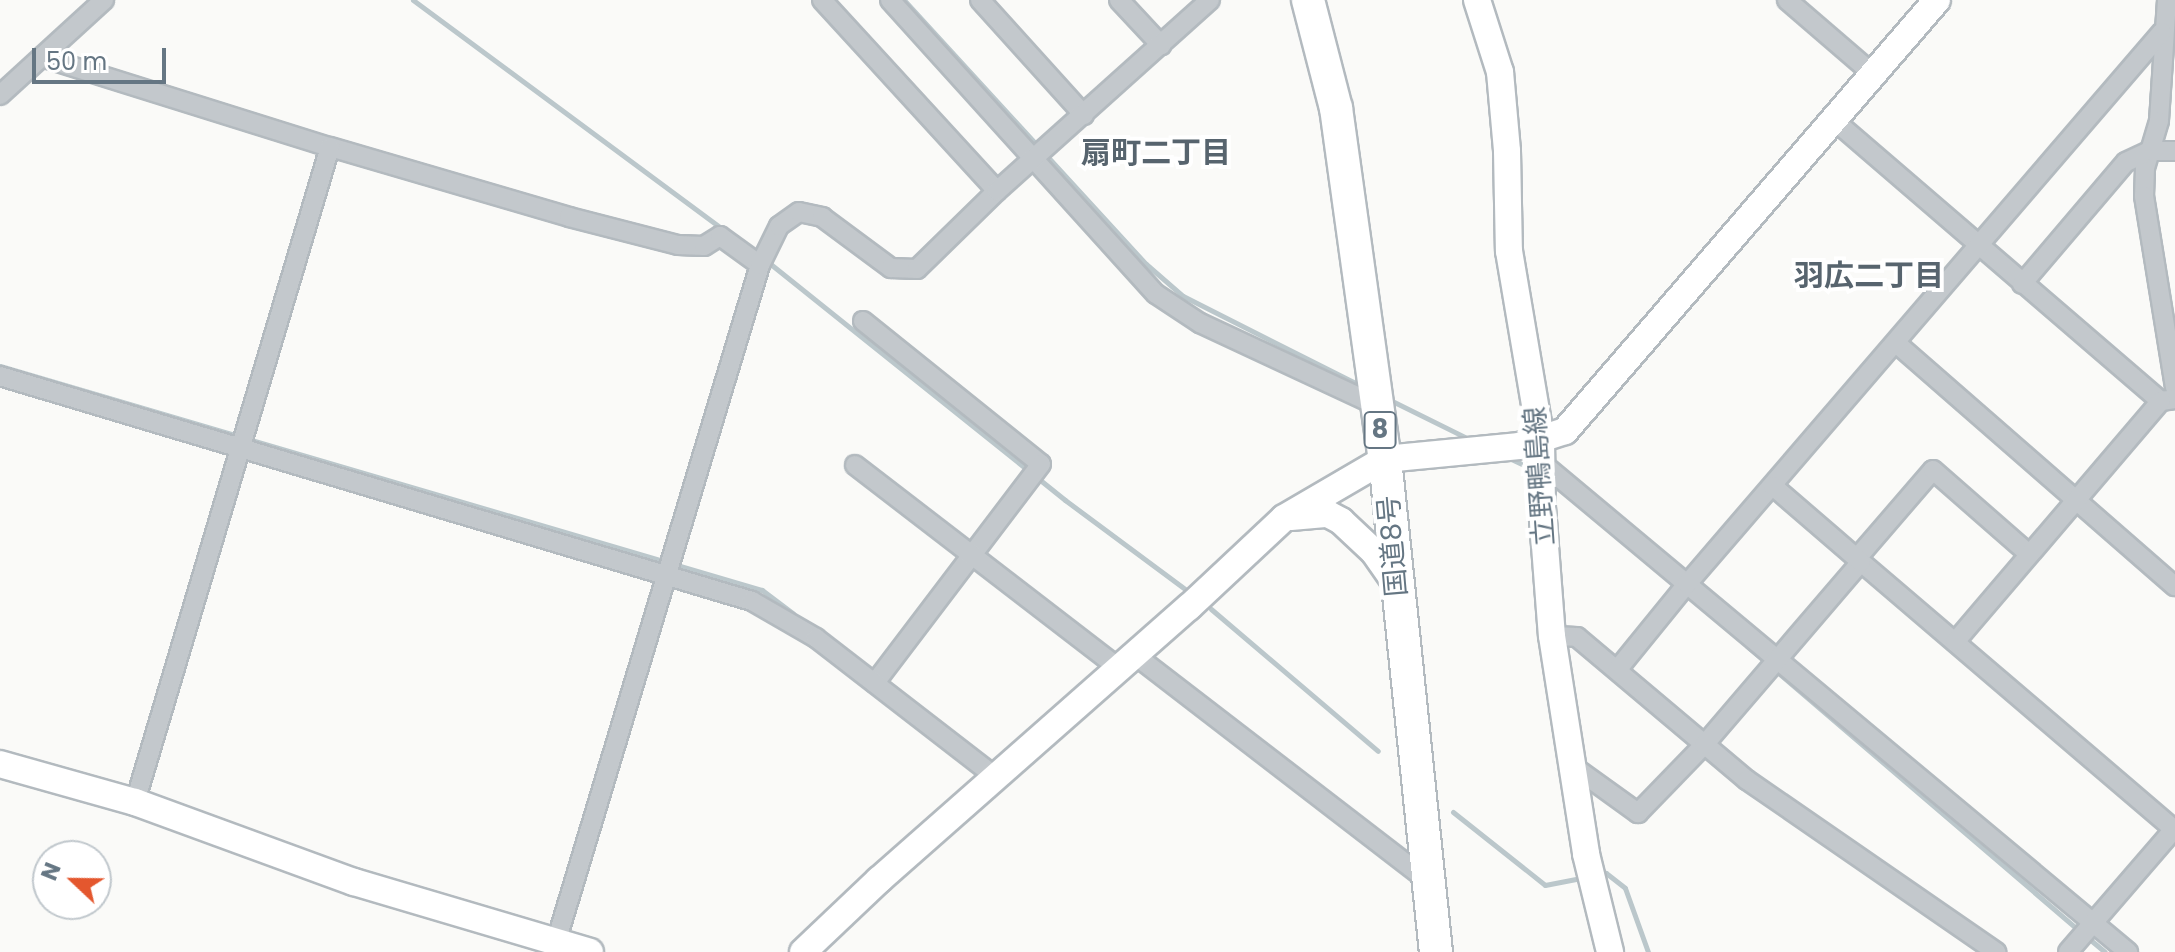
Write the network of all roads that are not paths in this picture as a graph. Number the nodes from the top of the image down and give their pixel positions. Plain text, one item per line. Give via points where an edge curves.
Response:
1 (104, 0) edge
2 (890, 0) edge
3 (980, 0) edge
4 (1119, 0) edge
5 (1210, 0) edge
6 (1308, 0) edge
7 (1477, 0) edge
8 (1787, 0) edge
9 (1937, 0) edge
10 (2167, 0) edge
11 (834, 4) edge
12 (2162, 32) junction
13 (1161, 45) junction
14 (42, 57) junction
15 (1873, 74) junction
16 (0, 95) edge
17 (1084, 115) junction
18 (1835, 121) junction
19 (330, 147) junction
20 (2150, 151) junction
21 (2175, 151) edge
22 (1033, 159) junction
23 (997, 191) junction
24 (1980, 246) junction
25 (763, 257) junction
26 (2022, 284) junction
27 (863, 321) dead end
28 (1896, 343) junction
29 (0, 376) edge
30 (2170, 396) edge
31 (1376, 405) junction
32 (243, 439) junction
33 (1542, 452) junction
34 (1385, 459) junction
35 (855, 465) dead end
36 (1773, 486) junction
37 (2076, 499) junction
38 (1284, 518) junction
39 (2029, 554) junction
40 (972, 555) junction
41 (1859, 560) junction
42 (669, 567) junction
43 (1396, 584) junction
44 (2175, 586) edge
45 (1683, 590) junction
46 (1552, 636) junction
47 (1955, 642) junction
48 (1127, 662) junction
49 (1772, 666) junction
50 (1617, 670) junction
51 (875, 683) junction
52 (1704, 745) junction
53 (0, 764) edge
54 (1570, 764) junction
55 (996, 777) junction
56 (135, 802) junction
57 (2175, 829) edge
58 (1428, 881) junction
59 (2082, 936) edge
60 (556, 942) junction
61 (590, 952) edge
62 (803, 952) edge
63 (1436, 952) edge
64 (1610, 952) edge
65 (1996, 952) edge
66 (2128, 952) edge

1 - 14 street
2 - 22 street
3 - 17 street
4 - 13 street
5 - 13 street
6 - 31 highway, 国道8号 / 8 via 1336,108
7 - 33 street, 立野鴨島線 via 1500,72 1509,251
8 - 15 street
9 - 15 street
10 - 12 street
11 - 23 street
12 - 20 street via 2159,121
12 - 24 street
13 - 17 street
14 - 16 street
14 - 19 street
15 - 18 street
17 - 22 street
18 - 24 street
18 - 33 street via 1583,414
19 - 25 street via 678,245 704,246 720,236
19 - 32 street
20 - 21 street
20 - 26 street via 2126,162
20 - 30 street via 2144,196
22 - 23 street
22 - 31 street via 1156,294 1200,323
23 - 25 street via 917,269 891,268 822,217 799,212 779,226
24 - 26 street
24 - 28 street
25 - 42 street
26 - 30 street
27 - 40 street via 1041,464
28 - 36 street
28 - 37 street
29 - 32 street
30 - 37 street
31 - 34 highway, 国道8号 / 8
32 - 42 street
32 - 56 street
33 - 34 street
33 - 45 street
33 - 46 street, 立野鴨島線
34 - 38 street
34 - 43 highway, 国道8号 / 8
35 - 40 street
36 - 41 street
36 - 45 street
37 - 39 street
37 - 44 street
38 - 43 street via 1328,514 1341,521 1374,552
38 - 48 street
39 - 41 street via 1933,470
39 - 47 street
40 - 48 street
40 - 51 street
41 - 47 street
41 - 49 street
42 - 51 street via 752,601 816,638
42 - 60 street
43 - 58 highway, 国道8号 / 8
45 - 49 street
45 - 50 street
46 - 50 street via 1577,637
46 - 54 street, 立野鴨島線
47 - 57 street
48 - 55 street
48 - 58 street
49 - 52 street
49 - 59 street
50 - 52 street
51 - 55 street
52 - 54 street via 1638,813
52 - 65 street
53 - 56 street
54 - 64 street, 立野鴨島線
55 - 62 street
56 - 60 street via 354,882
57 - 59 street
58 - 63 highway, 国道8号 / 8
59 - 66 street
60 - 61 street

